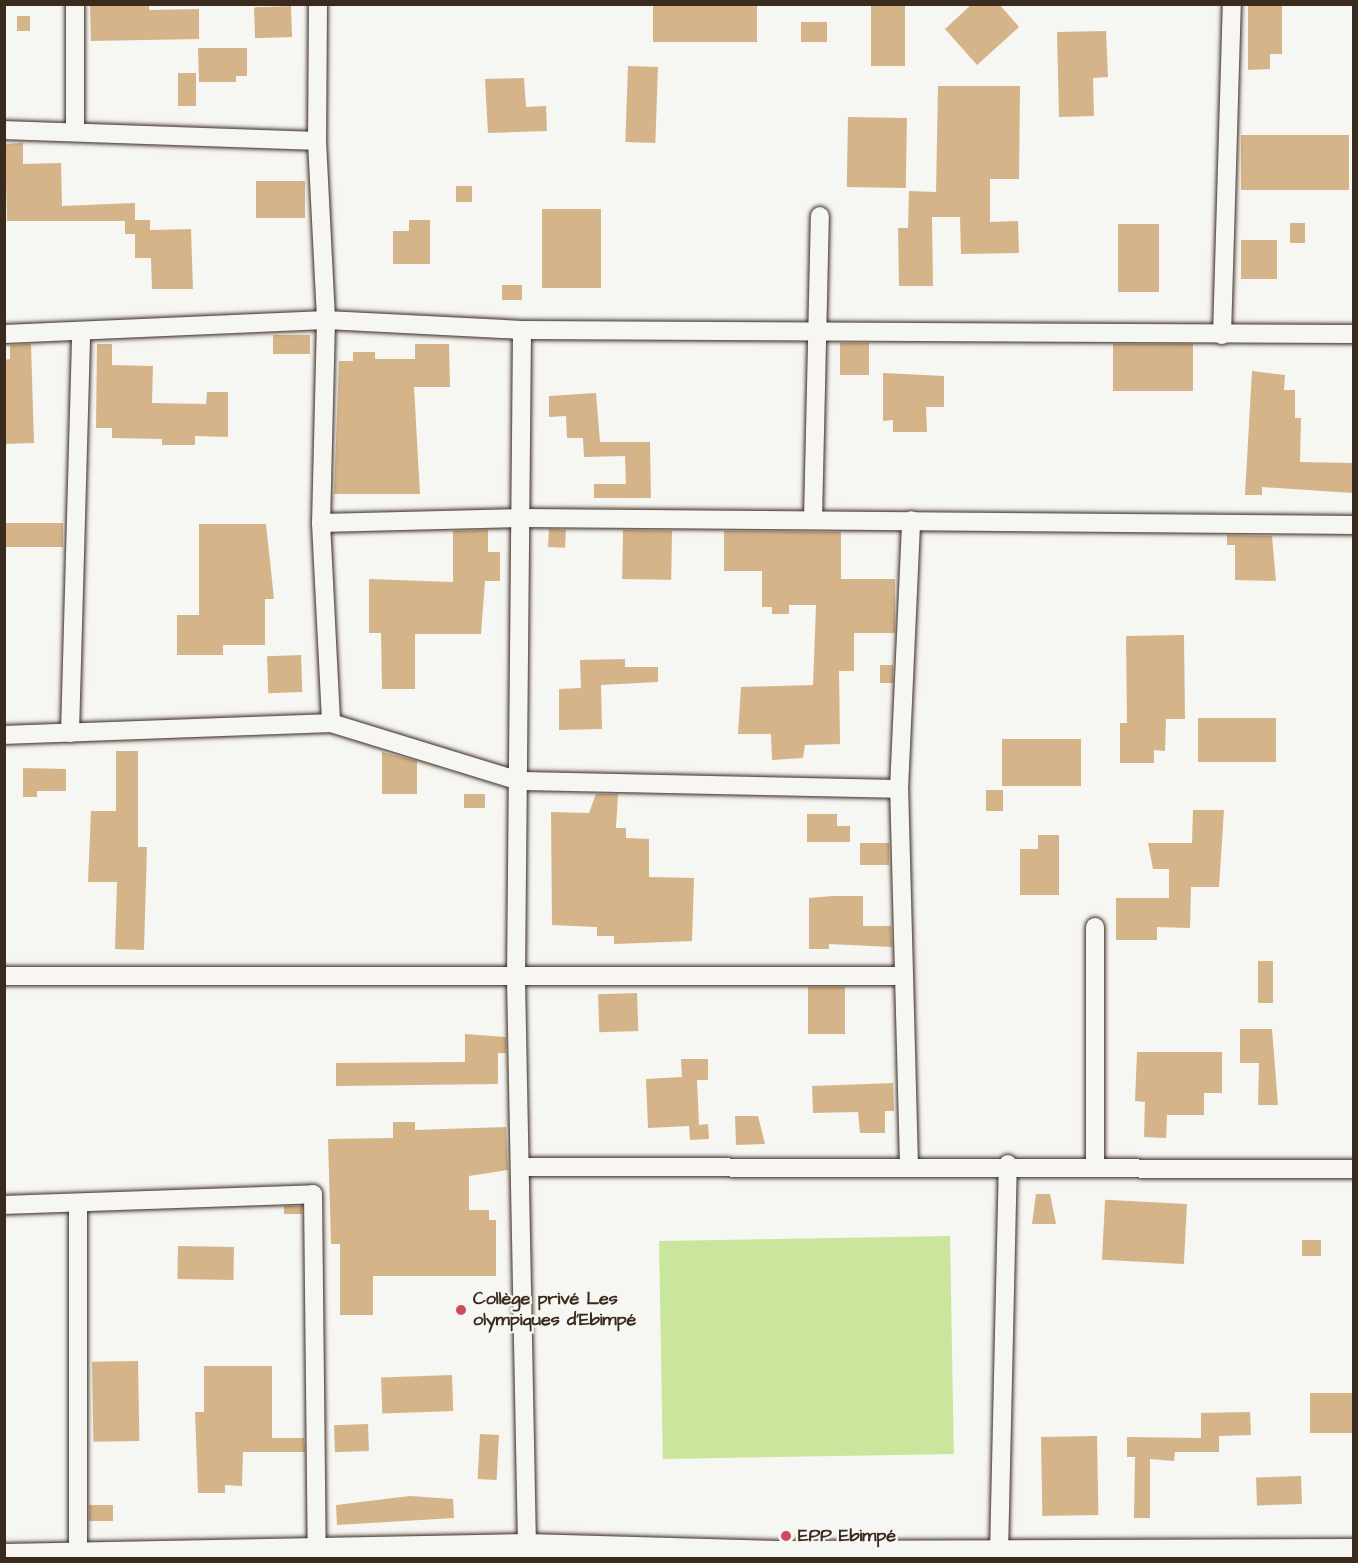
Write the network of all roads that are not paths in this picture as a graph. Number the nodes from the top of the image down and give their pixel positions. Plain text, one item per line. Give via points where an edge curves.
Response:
1 (75, 4) edge
2 (318, 4) edge
3 (1232, 4) edge
4 (75, 129) junction
5 (4, 130) edge
6 (317, 141) junction
7 (820, 216) dead end
8 (326, 320) junction
9 (522, 330) junction
10 (818, 330) junction
11 (4, 334) edge
12 (81, 334) junction
13 (1353, 334) edge
14 (1222, 335) junction
15 (522, 518) junction
16 (813, 519) junction
17 (911, 520) junction
18 (321, 523) junction
19 (1353, 525) edge
20 (332, 723) junction
21 (70, 733) junction
22 (4, 735) edge
23 (520, 781) junction
24 (899, 789) junction
25 (1095, 927) dead end
26 (4, 976) edge
27 (904, 976) junction
28 (516, 980) junction
29 (1008, 1164) junction
30 (909, 1165) junction
31 (1095, 1165) junction
32 (522, 1167) junction
33 (1353, 1169) edge
34 (78, 1204) junction
35 (4, 1205) edge
36 (317, 1550) junction
37 (1353, 1551) edge
38 (527, 1552) edge
39 (999, 1554) junction
40 (4, 1556) edge
41 (78, 1556) edge
42 (795, 1556) edge

1 - 4 street
2 - 6 street
3 - 14 street
4 - 5 street
4 - 6 street
6 - 8 street
7 - 10 street
8 - 9 street
8 - 12 street
8 - 18 street
9 - 10 street
9 - 15 street
10 - 14 street
10 - 16 street
11 - 12 street
12 - 21 street
13 - 14 street
15 - 16 street
15 - 18 street
15 - 23 street
16 - 17 street
17 - 19 street
17 - 24 street
18 - 20 street
20 - 21 street
20 - 23 street
21 - 22 street
23 - 24 street
23 - 28 street
24 - 27 street
25 - 31 street
26 - 28 street
27 - 28 street
27 - 30 street
28 - 32 street
29 - 30 street
29 - 31 street
29 - 39 street
30 - 32 street
31 - 33 street
32 - 38 street
34 - 35 street
34 - 36 street via 313,1194
34 - 41 street
36 - 38 street
36 - 41 street
37 - 39 street
38 - 42 street
39 - 42 street
40 - 41 street

